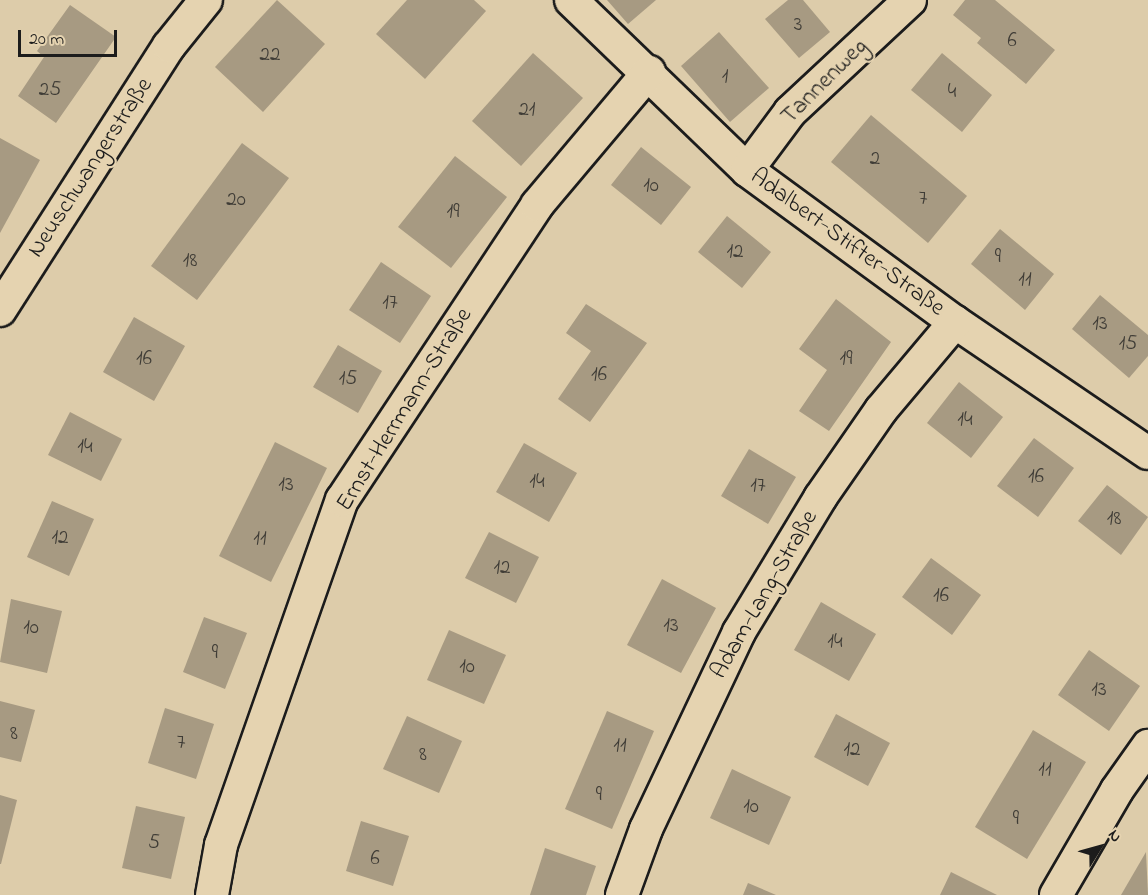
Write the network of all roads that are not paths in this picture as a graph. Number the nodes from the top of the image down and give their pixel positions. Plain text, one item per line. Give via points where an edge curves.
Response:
1 (206, 0) edge
2 (571, 0) edge
3 (910, 0) edge
4 (649, 72) junction
5 (747, 170) junction
6 (0, 310) edge
7 (955, 322) junction
8 (1148, 453) edge
9 (1148, 746) edge
10 (212, 895) edge
11 (622, 895) edge
12 (1056, 895) edge

1 - 6 street, Neuschwangerstraße via 169,45
2 - 4 street, Adalbert-Stifter-Straße
3 - 5 street, Tannenweg via 790,112
4 - 5 street, Adalbert-Stifter-Straße
4 - 10 street, Ernst-Herrmann-Straße via 537,205 342,500 221,845
5 - 7 street, Adalbert-Stifter-Straße
7 - 8 street, Adalbert-Stifter-Straße
7 - 11 street, Adam-Lang-Straße via 881,410 820,498 740,633 645,829
9 - 12 street via 1117,790

